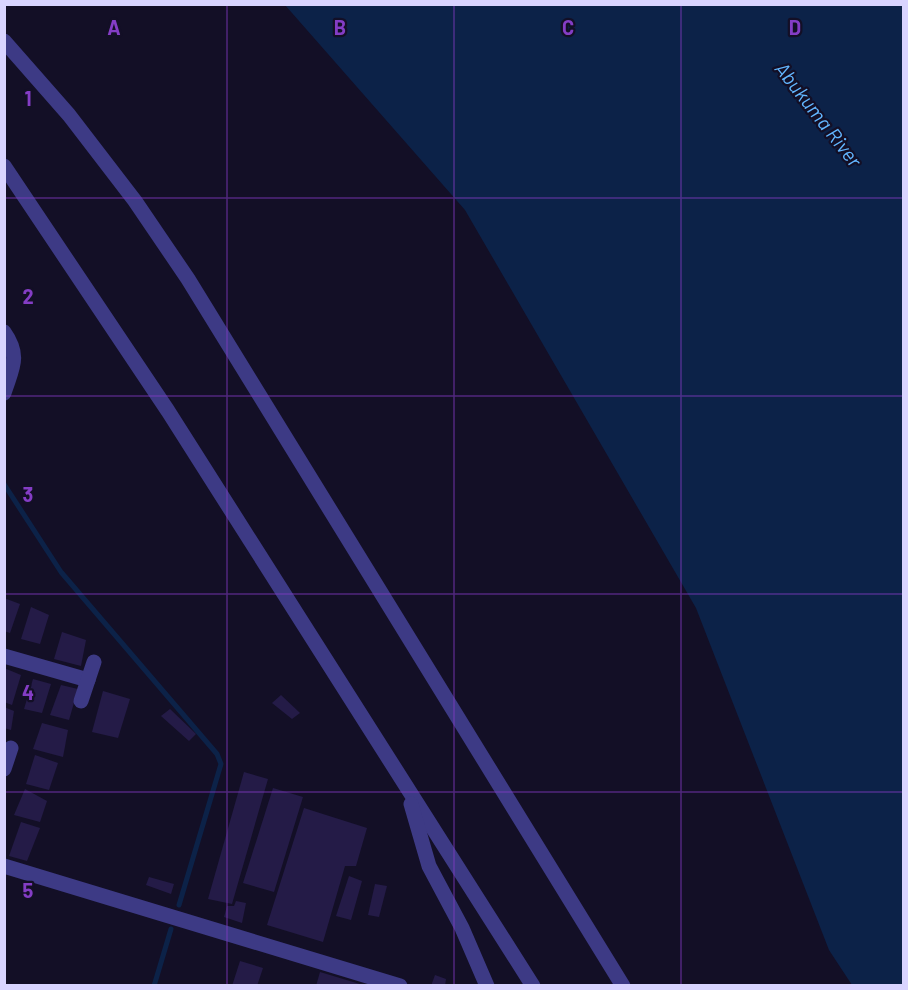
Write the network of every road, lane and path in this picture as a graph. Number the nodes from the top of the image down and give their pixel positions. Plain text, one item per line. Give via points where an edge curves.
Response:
1 (4, 41) edge
2 (4, 166) edge
3 (4, 332) edge
4 (4, 393) edge
5 (4, 656) edge
6 (94, 662) dead end
7 (88, 680) junction
8 (81, 701) dead end
9 (11, 748) dead end
10 (4, 769) edge
11 (407, 788) junction
12 (4, 866) edge
13 (399, 986) edge
14 (487, 986) edge
15 (532, 986) edge
16 (623, 986) edge

1 - 16 street via 69,115 188,279
2 - 11 street via 168,411
3 - 4 street via 16,357
5 - 7 street
6 - 7 street
7 - 8 street
9 - 10 street
11 - 14 street via 429,866
11 - 15 street
12 - 13 street

